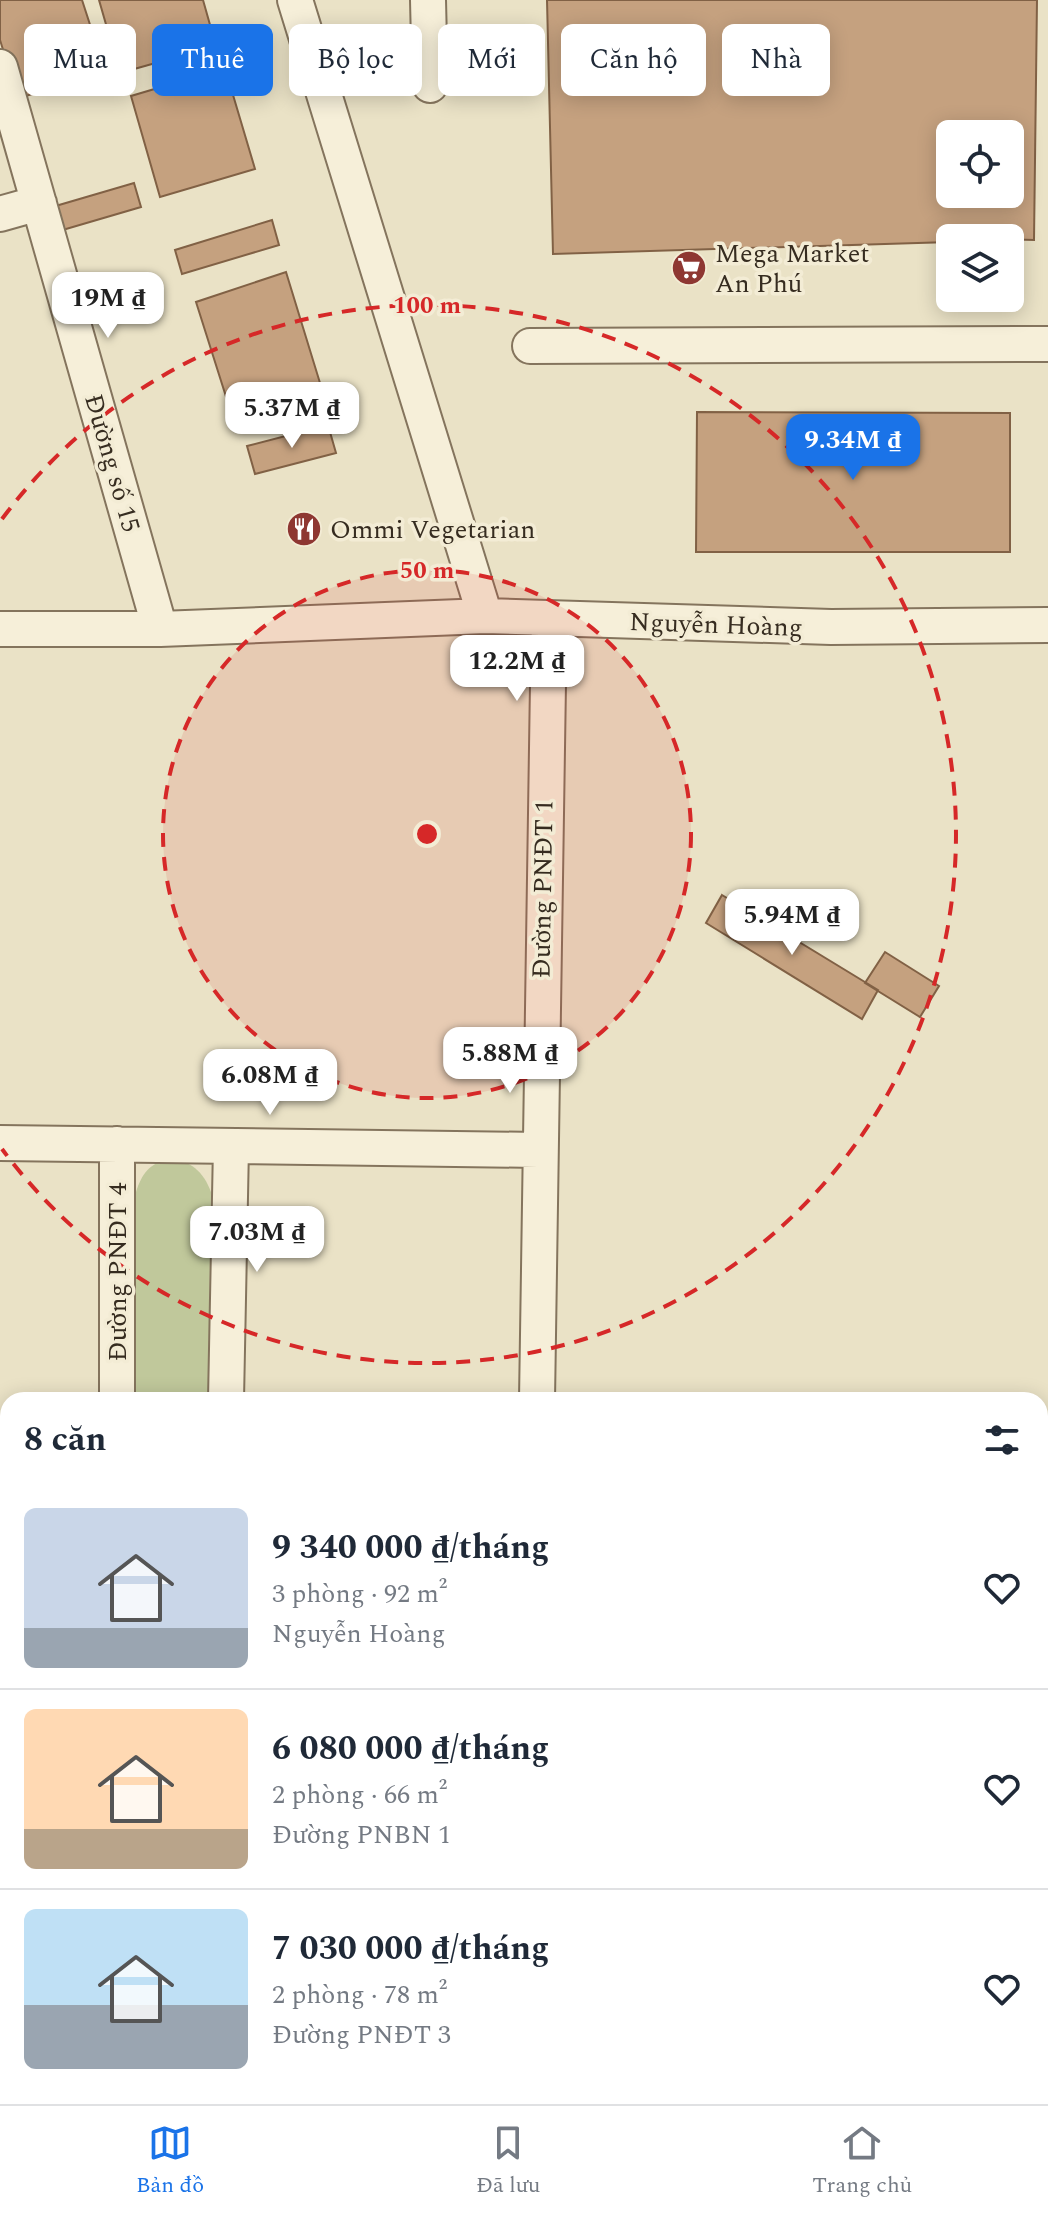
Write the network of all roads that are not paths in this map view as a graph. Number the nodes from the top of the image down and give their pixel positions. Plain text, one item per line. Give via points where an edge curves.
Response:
1 (295, 0) edge
2 (428, 0) edge
3 (0, 67) edge
4 (430, 85) dead end
5 (39, 203) junction
6 (0, 214) edge
7 (1048, 344) edge
8 (530, 346) dead end
9 (485, 616) junction
10 (549, 618) junction
11 (1048, 625) edge
12 (0, 629) edge
13 (160, 629) junction
14 (0, 1143) edge
15 (117, 1144) junction
16 (231, 1146) junction
17 (538, 1150) junction
18 (117, 1392) edge
19 (226, 1392) edge
20 (537, 1392) edge

1 - 9 street
2 - 4 street
3 - 5 street, Đường số 15
5 - 6 street
5 - 13 street, Đường số 15
7 - 8 street
9 - 10 street, Nguyễn Hoàng
9 - 13 street, Nguyễn Hoàng
10 - 11 street, Nguyễn Hoàng via 831,627
10 - 17 street, Đường PNĐT 1
12 - 13 street, Nguyễn Hoàng
14 - 15 street
15 - 16 street
15 - 18 street, Đường PNĐT 4
16 - 17 street
16 - 19 street
17 - 20 street, Đường PNĐT 1

